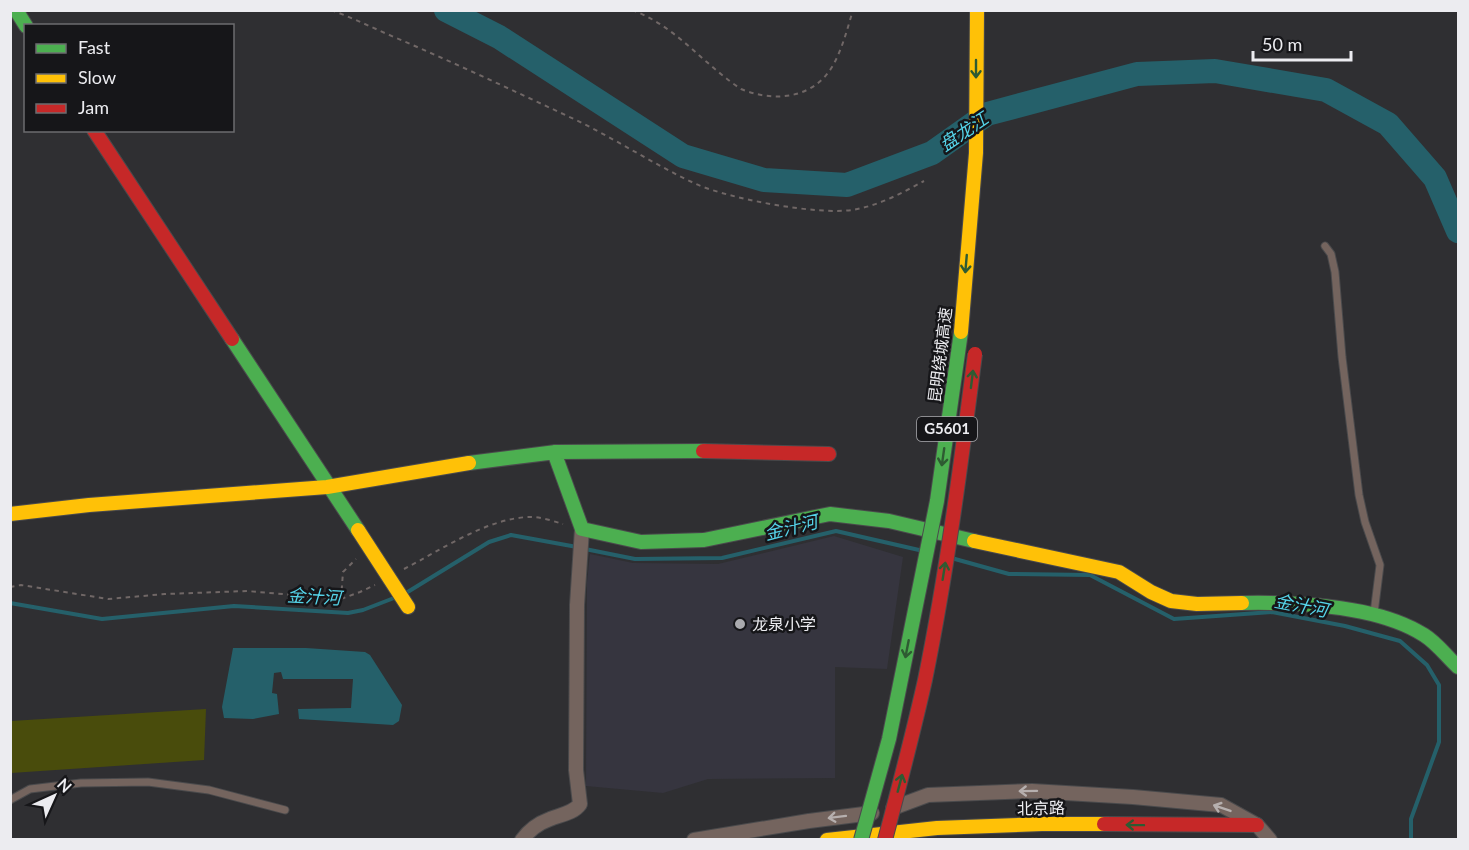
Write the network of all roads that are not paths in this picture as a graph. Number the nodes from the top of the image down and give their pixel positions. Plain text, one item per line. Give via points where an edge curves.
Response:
1 (15, 10) edge
2 (977, 10) edge
3 (25, 24) edge
4 (94, 132) edge
5 (1324, 246) dead end
6 (977, 336) dead end
7 (554, 452) junction
8 (829, 454) dead end
9 (328, 486) junction
10 (10, 513) edge
11 (582, 529) junction
12 (408, 607) dead end
13 (1374, 615) junction
14 (1458, 667) edge
15 (10, 800) edge
16 (285, 810) dead end
17 (1257, 825) junction
18 (1160, 835) edge
19 (522, 840) edge
20 (694, 840) edge
21 (827, 840) edge
22 (861, 840) edge
23 (885, 840) edge
24 (1270, 840) edge

1 - 3 main road
2 -> 22 main road, 昆明绕城高速 / G5601, bridge via 976,153 962,322 939,490 889,739
4 - 9 main road
5 - 13 lane via 1331,254 1335,272 1359,495 1380,565
23 -> 6 main road, 昆明绕城高速 / G5601, bridge via 915,724 938,607
7 - 8 main road
7 - 9 main road
7 - 11 main road
9 - 10 main road via 78,504
9 - 12 main road
11 - 13 main road via 642,542 704,540 830,514 889,521 1119,572 1171,601 1289,602
11 - 19 street via 578,568 576,770 580,804 577,809 532,829
13 - 14 main road via 1425,635
15 - 16 lane via 30,789 148,782 209,790
17 - 18 main road, 北京路
17 -> 20 street via 1221,806 1032,791 928,795 885,811
17 - 24 street
18 -> 21 main road, 北京路 via 1042,824 936,828

